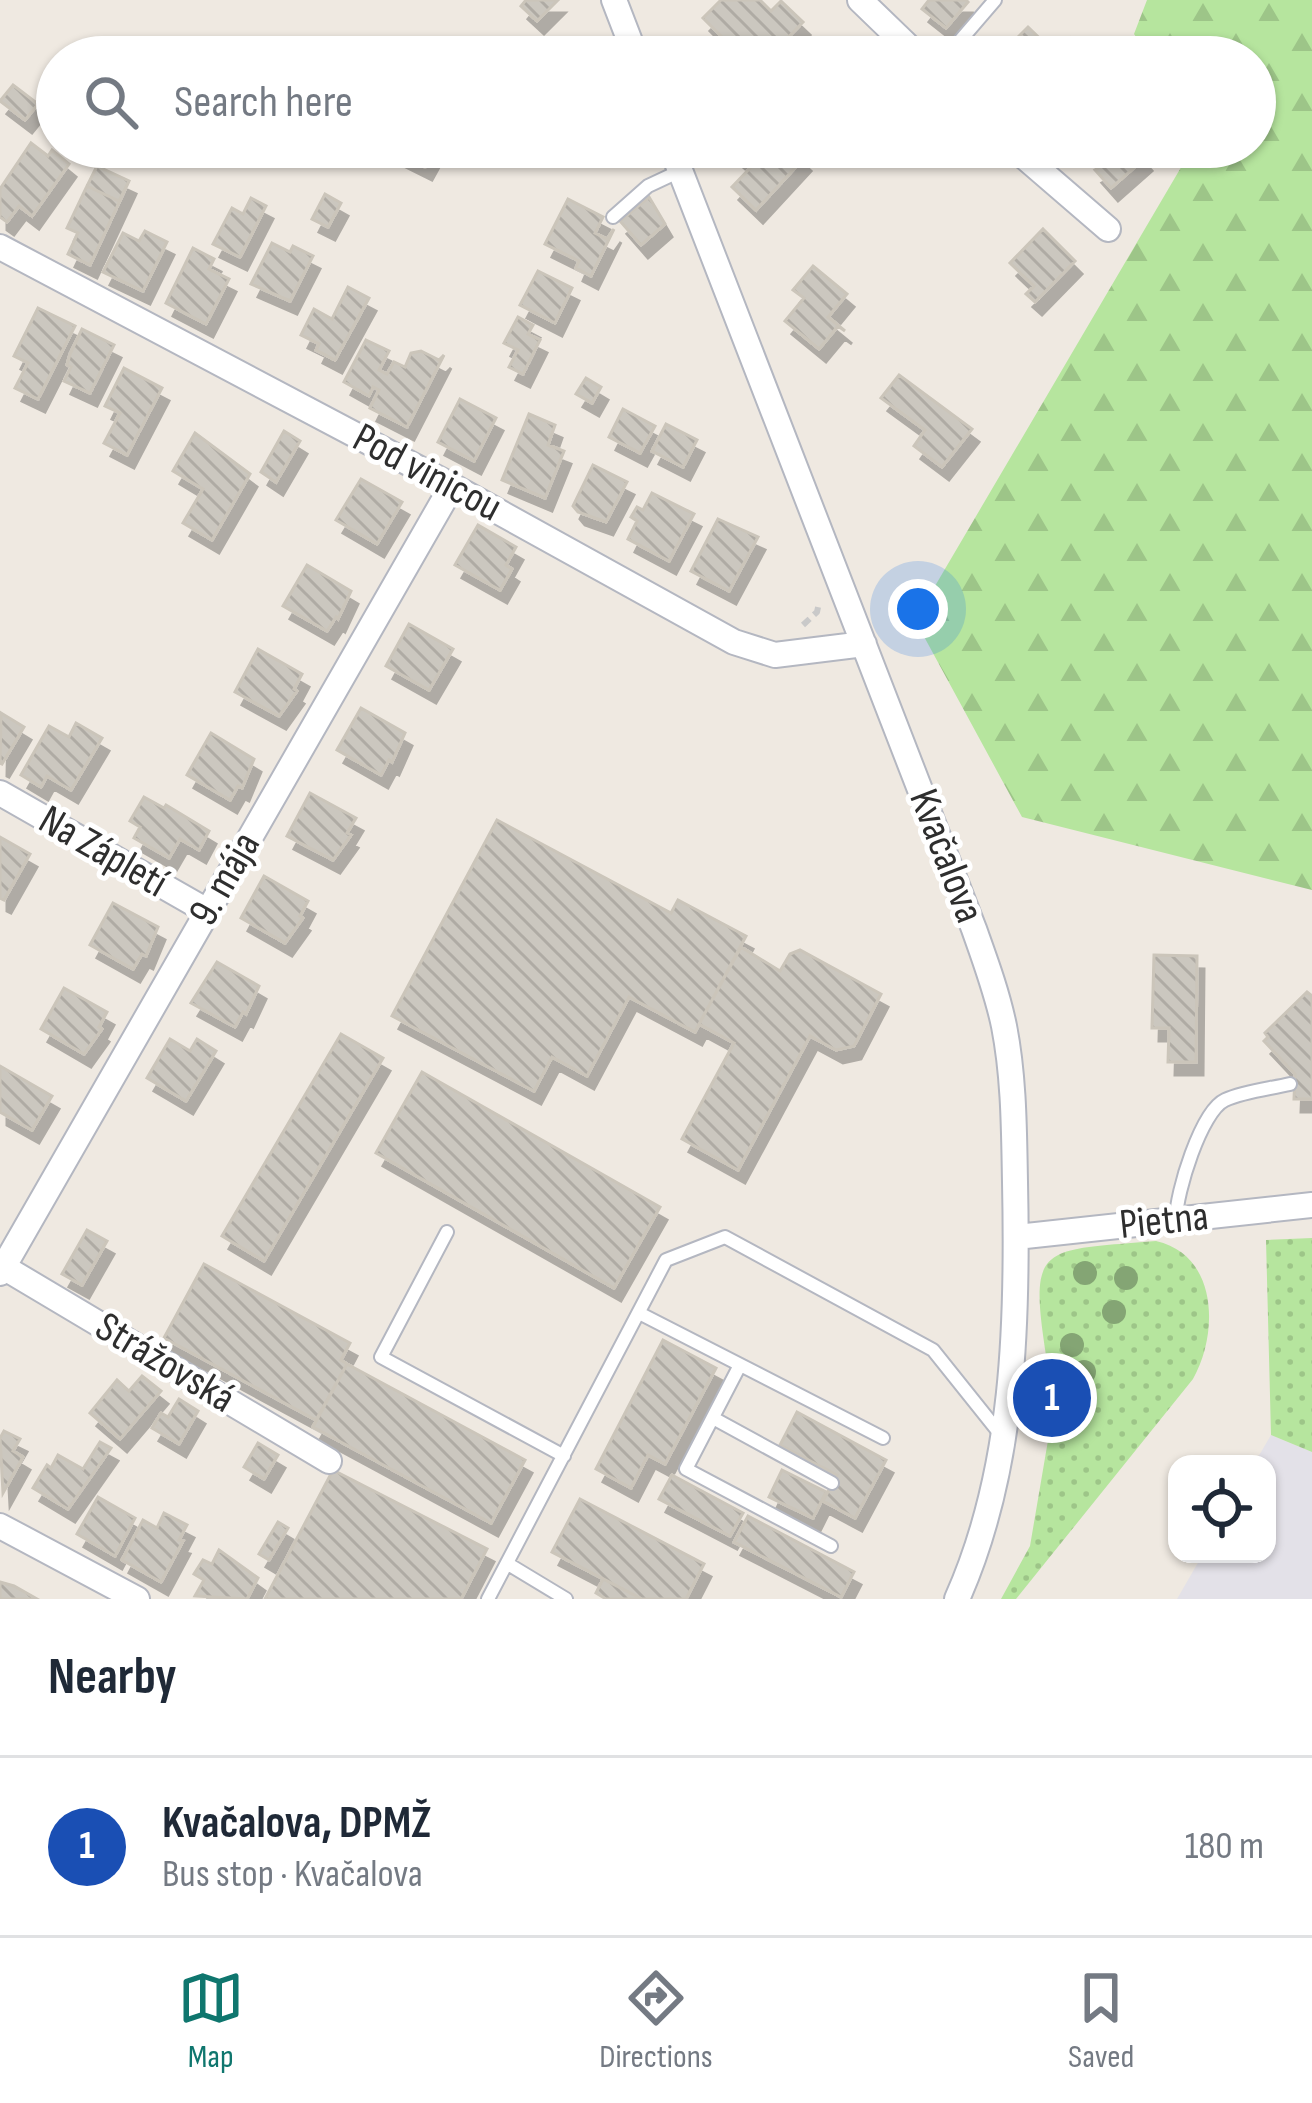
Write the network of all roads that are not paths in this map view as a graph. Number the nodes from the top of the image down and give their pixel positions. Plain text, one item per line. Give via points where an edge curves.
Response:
1 (614, 0) edge
2 (860, 0) edge
3 (995, 0) edge
4 (628, 36) edge
5 (897, 36) edge
6 (964, 36) edge
7 (666, 168) edge
8 (679, 168) edge
9 (1037, 168) edge
10 (613, 217) dead end
11 (1108, 229) dead end
12 (0, 247) edge
13 (452, 486) junction
14 (864, 644) junction
15 (0, 793) edge
16 (206, 911) junction
17 (1290, 1084) dead end
18 (1312, 1205) edge
19 (1176, 1220) junction
20 (447, 1232) dead end
21 (1016, 1237) junction
22 (1, 1268) edge
23 (638, 1313) junction
24 (740, 1365) junction
25 (713, 1418) junction
26 (1002, 1436) junction
27 (883, 1438) dead end
28 (564, 1456) junction
29 (329, 1461) dead end
30 (832, 1483) dead end
31 (0, 1526) edge
32 (831, 1546) dead end
33 (508, 1564) junction
34 (564, 1598) edge
35 (137, 1599) edge
36 (488, 1599) edge
37 (957, 1599) edge

1 - 4 street
2 - 5 street
3 - 6 lane
7 - 10 lane
8 - 14 street, Kvačalova
9 - 11 street
12 - 13 street, Pod vinicou
13 - 14 street, Pod vinicou via 755,650 796,655
13 - 16 street, 9. mája
14 - 21 street, Kvačalova via 1003,1023
15 - 16 street, Na Zápletí
16 - 22 street, 9. mája
17 - 19 lane via 1222,1101 1208,1114
18 - 19 street, Pietna
19 - 21 street, Pietna
20 - 28 lane via 381,1357
21 - 26 street, Kvačalova
22 - 29 street, Strážovská
23 - 24 lane
23 - 26 lane via 666,1260 725,1238 933,1350
23 - 28 lane
24 - 25 lane
24 - 27 lane
25 - 30 lane
25 - 32 lane via 686,1468
26 - 37 street, Kvačalova
28 - 33 lane
31 - 35 street
33 - 34 lane
33 - 36 lane

